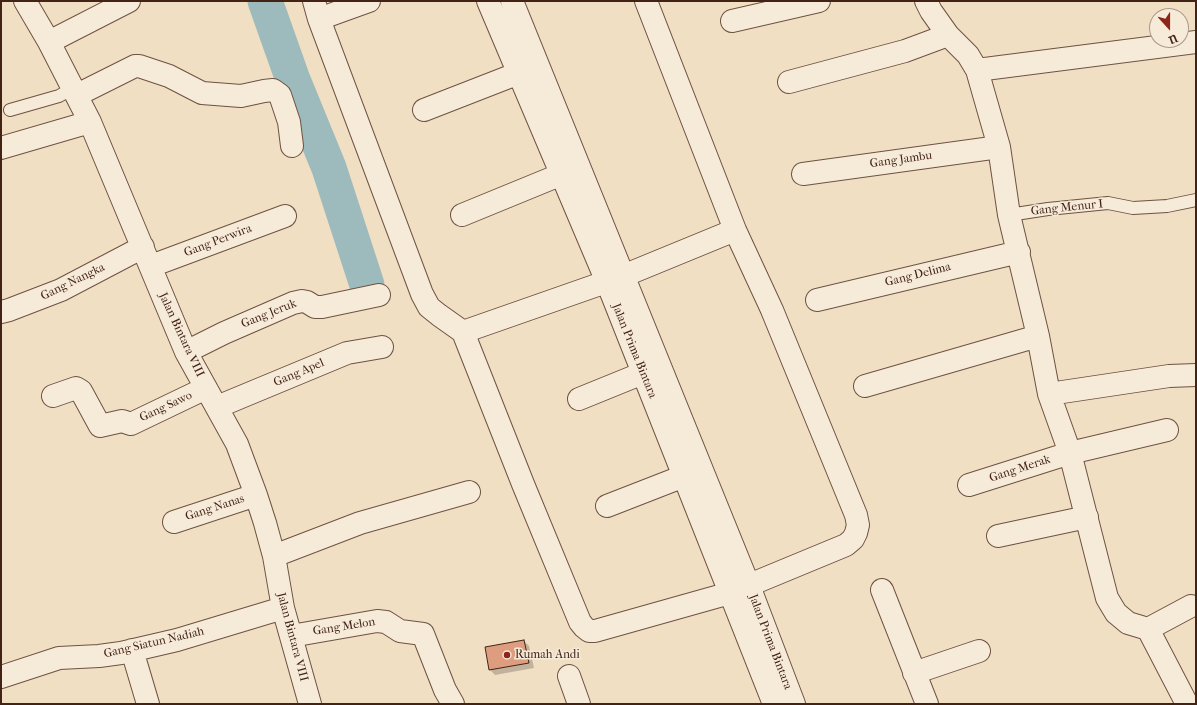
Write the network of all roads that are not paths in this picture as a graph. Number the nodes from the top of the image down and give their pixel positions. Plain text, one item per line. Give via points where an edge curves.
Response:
1 (25, 1) edge
2 (129, 1) edge
3 (370, 1) edge
4 (488, 1) edge
5 (512, 1) edge
6 (646, 1) edge
7 (819, 1) edge
8 (926, 1) edge
9 (316, 10) edge
10 (732, 20) dead end
11 (948, 35) junction
12 (49, 42) junction
13 (1196, 42) edge
14 (977, 70) junction
15 (519, 73) junction
16 (789, 82) dead end
17 (75, 91) junction
18 (10, 110) dead end
19 (424, 110) dead end
20 (90, 122) junction
21 (292, 146) dead end
22 (999, 147) junction
23 (1, 148) edge
24 (562, 174) junction
25 (803, 174) dead end
26 (1196, 200) edge
27 (462, 215) dead end
28 (1009, 215) junction
29 (285, 216) dead end
30 (735, 230) junction
31 (1019, 252) junction
32 (147, 257) junction
33 (615, 279) junction
34 (379, 295) dead end
35 (817, 300) dead end
36 (1, 312) edge
37 (463, 332) junction
38 (1038, 336) junction
39 (382, 346) dead end
40 (186, 352) junction
41 (643, 373) junction
42 (1196, 375) edge
43 (865, 386) dead end
44 (206, 388) junction
45 (1049, 394) junction
46 (53, 396) dead end
47 (579, 399) dead end
48 (217, 407) junction
49 (1167, 430) dead end
50 (1070, 452) junction
51 (684, 476) junction
52 (969, 485) dead end
53 (469, 492) dead end
54 (256, 495) junction
55 (607, 506) dead end
56 (1087, 517) junction
57 (174, 522) dead end
58 (998, 536) dead end
59 (274, 556) junction
60 (739, 589) junction
61 (882, 590) dead end
62 (1191, 606) dead end
63 (283, 608) junction
64 (1148, 629) junction
65 (291, 636) junction
66 (132, 650) junction
67 (978, 651) dead end
68 (914, 672) junction
69 (569, 676) dead end
70 (1, 677) edge
71 (148, 704) edge
72 (310, 704) edge
73 (453, 704) edge
74 (579, 704) edge
75 (774, 704) edge
76 (794, 704) edge
77 (927, 704) edge
78 (1187, 704) edge

1 - 12 street, Jalan Bintara VIII
2 - 12 street
3 - 9 street
4 - 15 street, Jalan Prima Bintara
5 - 33 street, Jalan Prima Bintara
6 - 30 street
7 - 10 street
8 - 11 street
9 - 37 street via 422,294 429,307
11 - 14 street via 968,55
11 - 16 street via 905,51
12 - 17 street, Jalan Bintara VIII
13 - 14 street
14 - 22 street
15 - 19 street
15 - 24 street, Jalan Prima Bintara
17 - 18 lane
17 - 20 street, Jalan Bintara VIII
17 - 21 street via 135,66 169,76 202,93 241,96 273,90 280,95 289,122
20 - 23 street
20 - 32 street, Jalan Bintara VIII
22 - 25 street, Gang Jambu
22 - 28 street
24 - 27 street
24 - 33 street, Jalan Prima Bintara
26 - 28 lane, Gang Menur I via 1167,206 1133,208 1108,203
28 - 31 street
29 - 32 street, Gang Perwira
30 - 33 street
30 - 60 street via 772,310 858,525 853,539 846,545
31 - 35 street, Gang Delima
31 - 38 street
32 - 36 street, Gang Nangka
32 - 40 street, Jalan Bintara VIII
33 - 37 street
33 - 41 street, Jalan Prima Bintara
33 - 60 street, Jalan Prima Bintara
34 - 40 street, Gang Jeruk via 322,307 302,301 293,303
37 - 60 street via 584,628 595,631
38 - 43 street
38 - 45 street
39 - 48 street, Gang Apel via 347,353
40 - 44 street, Jalan Bintara VIII
41 - 47 street
41 - 51 street, Jalan Prima Bintara
42 - 45 street via 1169,376
44 - 46 street, Gang Sawo via 131,424 122,421 100,426 81,391 76,388
44 - 48 street, Jalan Bintara VIII
45 - 50 street
48 - 54 street, Jalan Bintara VIII via 237,444
49 - 50 street, Gang Merak
50 - 52 street, Gang Merak
50 - 56 street
51 - 55 street
51 - 60 street, Jalan Prima Bintara
53 - 59 street via 360,523
54 - 57 street, Gang Nanas
54 - 59 street, Jalan Bintara VIII
56 - 58 street
56 - 64 street via 1107,598 1116,613 1128,623
59 - 63 street, Jalan Bintara VIII
60 - 75 street, Jalan Prima Bintara
60 - 76 street, Jalan Prima Bintara
61 - 68 street
62 - 64 street
63 - 65 street, Jalan Bintara VIII
63 - 66 street, Gang Siatun Nadiah via 177,640
64 - 78 street
65 - 72 street, Jalan Bintara VIII
65 - 73 street, Gang Melon via 377,621 386,622 400,631 423,634
66 - 70 street, Gang Siatun Nadiah via 121,654 59,658
66 - 71 street
67 - 68 street
68 - 77 street
69 - 74 street

